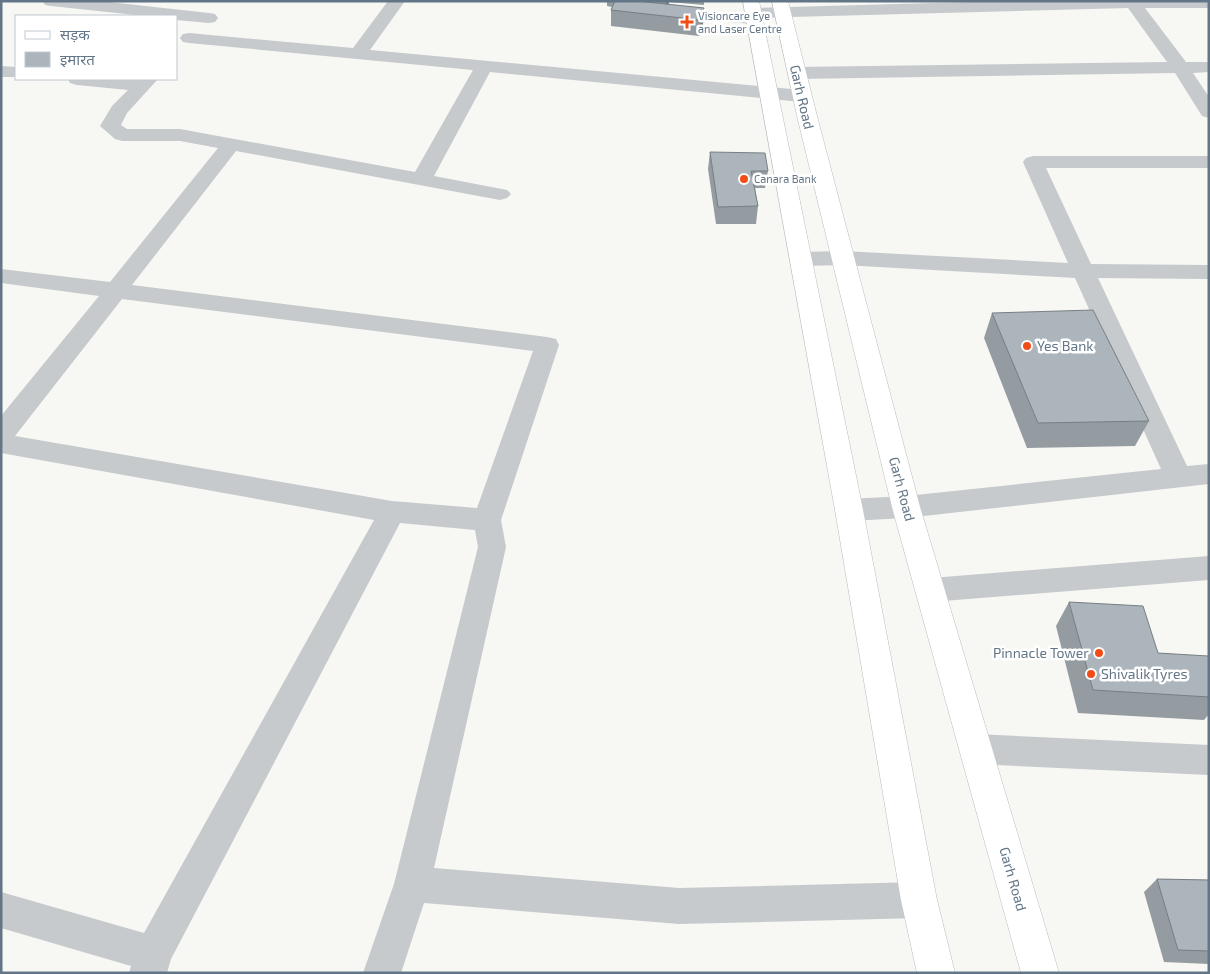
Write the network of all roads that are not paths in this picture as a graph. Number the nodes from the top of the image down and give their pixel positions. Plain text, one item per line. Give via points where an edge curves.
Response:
1 (51, 1) edge
2 (397, 1) edge
3 (1132, 2) edge
4 (1209, 3) edge
5 (782, 7) edge
6 (753, 12) edge
7 (675, 16) edge
8 (189, 38) junction
9 (760, 47) junction
10 (178, 49) edge
11 (358, 54) junction
12 (484, 67) junction
13 (1209, 67) edge
14 (1180, 68) junction
15 (1, 71) edge
16 (15, 72) edge
17 (796, 72) junction
18 (100, 80) edge
19 (146, 82) edge
20 (769, 93) junction
21 (1209, 112) edge
22 (231, 146) junction
23 (1209, 162) edge
24 (422, 179) junction
25 (500, 194) dead end
26 (843, 258) junction
27 (801, 259) junction
28 (1083, 271) junction
29 (1209, 272) edge
30 (1, 276) edge
31 (116, 290) junction
32 (1, 435) edge
33 (1, 444) edge
34 (1209, 474) edge
35 (1179, 478) junction
36 (906, 507) junction
37 (849, 510) junction
38 (392, 512) junction
39 (487, 520) junction
40 (1209, 568) edge
41 (930, 590) junction
42 (976, 749) junction
43 (1209, 760) edge
44 (412, 884) junction
45 (919, 900) junction
46 (1, 910) edge
47 (150, 964) edge
48 (382, 973) edge
49 (936, 973) edge
50 (1040, 973) edge

1 - 8 street via 214,12
2 - 11 street
3 - 4 street
3 - 5 street
3 - 14 street
5 - 6 street
5 - 17 main road, Garh Road
6 - 7 lane
6 - 9 main road
8 - 10 street
8 - 11 street
9 - 17 main road
9 - 20 main road
11 - 12 street
12 - 20 street
12 - 24 street
13 - 14 street
14 - 17 street
14 - 21 street
15 - 16 street
17 - 20 street
17 - 26 main road, Garh Road
18 - 19 street
19 - 22 street via 119,110 110,126 122,135 180,135
20 - 27 main road
22 - 24 street
22 - 31 street
23 - 28 street via 1033,162
24 - 25 street
26 - 27 street
26 - 28 street
26 - 36 main road, Garh Road
27 - 37 main road
28 - 29 street
28 - 35 street
30 - 31 street
31 - 32 street
31 - 39 street via 547,345
33 - 38 street
34 - 35 street
35 - 36 street
36 - 37 street
36 - 41 main road, Garh Road
37 - 45 main road
38 - 39 street
38 - 47 street
39 - 44 street via 492,547
40 - 41 street
41 - 42 main road, Garh Road
42 - 43 street
42 - 50 main road, Garh Road
44 - 45 street via 679,906
44 - 48 street
45 - 49 main road
46 - 47 street

